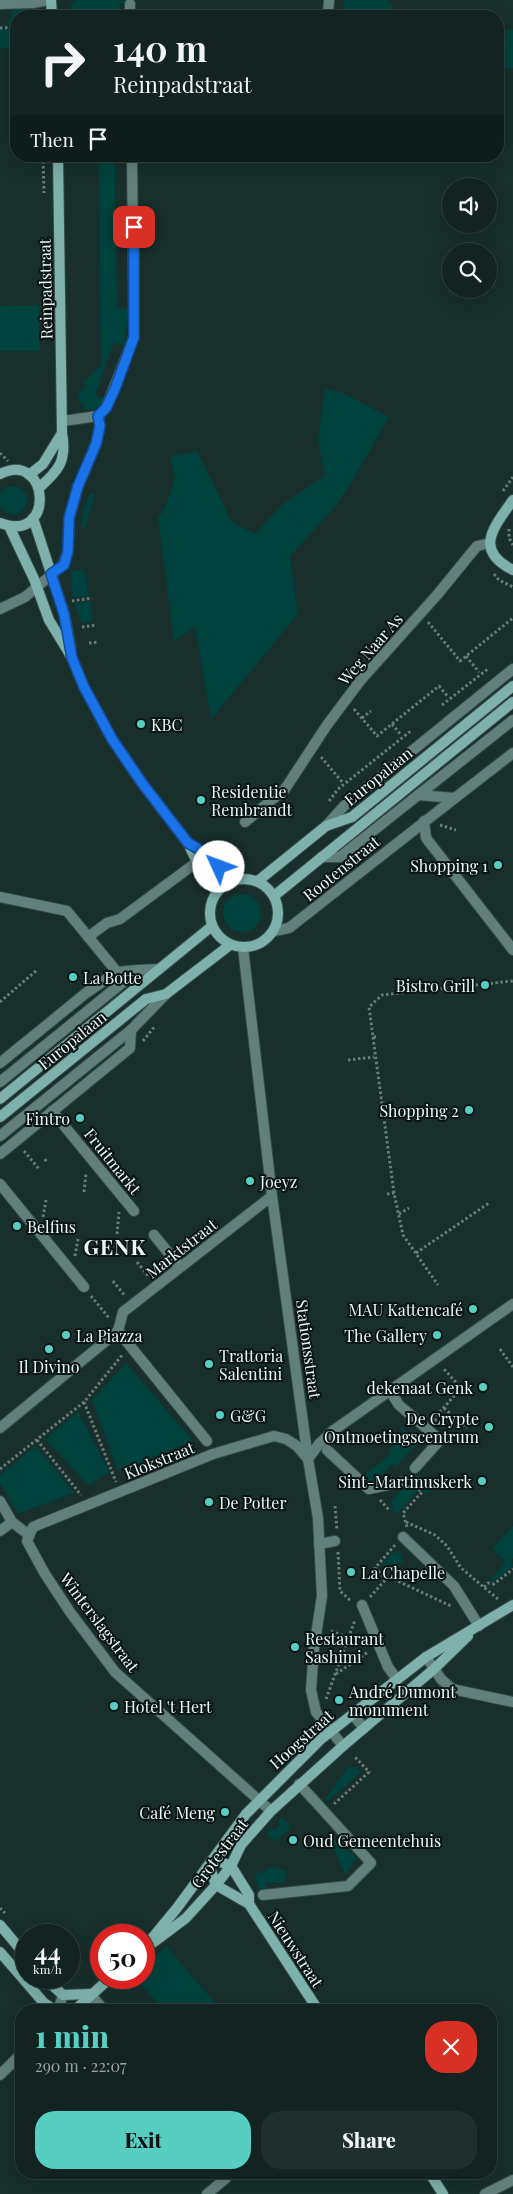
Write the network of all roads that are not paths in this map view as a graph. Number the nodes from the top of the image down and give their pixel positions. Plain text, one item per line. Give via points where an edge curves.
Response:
1 (50, 0) edge
2 (0, 4) edge
3 (130, 4) dead end
4 (130, 10) edge
5 (58, 162) edge
6 (132, 162) edge
7 (98, 416) junction
8 (63, 420) junction
9 (62, 433) junction
10 (4, 468) edge
11 (29, 475) junction
12 (39, 488) junction
13 (513, 500) edge
14 (33, 518) junction
15 (4, 524) edge
16 (490, 542) junction
17 (513, 570) edge
18 (51, 574) junction
19 (36, 587) junction
20 (0, 609) edge
21 (72, 658) junction
22 (513, 669) edge
23 (513, 686) edge
24 (513, 702) edge
25 (513, 720) edge
26 (513, 753) edge
27 (418, 795) junction
28 (455, 798) junction
29 (424, 821) junction
30 (245, 822) dead end
31 (326, 826) junction
32 (188, 843) junction
33 (322, 857) junction
34 (197, 862) junction
35 (231, 881) junction
36 (258, 881) junction
37 (217, 892) junction
38 (274, 896) junction
39 (0, 897) edge
40 (212, 926) junction
41 (274, 931) junction
42 (88, 937) junction
43 (230, 945) junction
44 (243, 948) junction
45 (513, 950) edge
46 (138, 970) junction
47 (159, 970) junction
48 (117, 972) junction
49 (166, 994) junction
50 (131, 1030) junction
51 (0, 1063) edge
52 (0, 1082) edge
53 (0, 1099) edge
54 (54, 1113) junction
55 (0, 1117) edge
56 (0, 1136) edge
57 (0, 1154) edge
58 (0, 1184) edge
59 (272, 1196) junction
60 (134, 1210) dead end
61 (154, 1235) dead end
62 (180, 1267) junction
63 (84, 1287) road end
64 (513, 1304) edge
65 (118, 1331) junction
66 (393, 1396) junction
67 (0, 1428) edge
68 (207, 1441) dead end
69 (327, 1450) dead end
70 (308, 1459) junction
71 (415, 1468) dead end
72 (406, 1481) road end
73 (0, 1501) edge
74 (12, 1522) junction
75 (0, 1531) edge
76 (403, 1537) dead end
77 (28, 1538) junction
78 (336, 1539) road end
79 (319, 1544) junction
80 (362, 1605) dead end
81 (513, 1605) edge
82 (478, 1626) junction
83 (426, 1657) junction
84 (434, 1669) junction
85 (396, 1678) junction
86 (513, 1702) edge
87 (352, 1714) junction
88 (364, 1728) junction
89 (331, 1730) junction
90 (343, 1746) junction
91 (299, 1784) junction
92 (258, 1800) junction
93 (271, 1811) junction
94 (211, 1862) junction
95 (231, 1866) junction
96 (216, 1885) junction
97 (249, 1904) junction
98 (0, 1925) edge
99 (155, 1935) edge
100 (155, 1941) edge
101 (15, 1943) edge
102 (0, 1952) edge
103 (56, 1989) edge
104 (96, 1989) edge
105 (90, 1994) junction
106 (63, 1996) junction
107 (46, 2004) edge
108 (59, 2004) edge
109 (82, 2004) edge
110 (99, 2004) edge
111 (314, 2004) edge
112 (15, 2060) edge
113 (0, 2076) edge
114 (224, 2179) edge
115 (433, 2179) edge
116 (513, 2180) edge
117 (207, 2194) edge
118 (443, 2194) edge
119 (485, 2194) edge

1 - 2 street
3 - 4 street
5 - 8 main road, Reinpadstraat
6 - 7 street via 134,337 115,389 106,408
7 - 8 street
7 - 18 street via 100,426 96,444 78,486 69,518 64,565
8 - 9 main road, Reinpadstraat
9 - 11 main road, Reinpadstraat via 43,464
9 - 12 main road, Reinpadstraat via 64,458 57,472
10 - 11 main road
11 - 12 main road
12 - 14 main road via 42,498
13 - 16 main road via 491,533
14 - 15 main road via 18,526
14 - 18 main road
15 - 19 main road via 20,547
16 - 17 main road via 491,552 501,564
16 - 30 street, Weg Naar As via 477,546 360,681 285,789
18 - 19 street
18 - 21 main road via 64,614
19 - 20 street via 25,597
19 - 21 main road via 49,620
21 - 32 main road via 112,739
22 - 31 street via 344,806
23 - 31 main road, Europalaan via 352,817
24 - 33 main road, Europalaan
25 - 27 street
26 - 28 street, Rootenstraat
27 - 28 street
27 - 33 street via 340,857
28 - 29 street, Rootenstraat
29 - 41 street, Rootenstraat via 289,928
29 - 45 street via 426,838
31 - 36 main road, Europalaan
32 - 34 main road
32 - 35 main road via 207,854
33 - 38 main road, Europalaan
34 - 37 main road
34 - 42 street via 120,919 107,923
35 - 36 main road via 240,878
35 - 37 main road
36 - 38 main road
37 - 40 main road via 210,908
38 - 41 main road via 278,920
39 - 42 street via 67,911
40 - 43 main road via 216,934
40 - 47 main road, Europalaan
41 - 44 main road via 260,944
42 - 48 street
43 - 44 main road
43 - 49 main road, Europalaan
44 - 59 street, Stationsstraat
46 - 47 street, Europalaan
46 - 48 street, Europalaan
46 - 52 street, Europalaan
47 - 53 main road, Europalaan
48 - 51 street, Europalaan
49 - 50 street, Europalaan
49 - 55 main road, Europalaan via 146,999
50 - 54 street, Europalaan via 130,1048
50 - 56 street, Europalaan
54 - 57 street, Europalaan
54 - 60 street, Fruitmarkt
58 - 63 street
59 - 62 street, Marktstraat
59 - 70 street, Stationsstraat
61 - 62 street
62 - 65 street, Marktstraat via 123,1312
64 - 66 street
65 - 67 street
65 - 68 street
66 - 70 street via 334,1430
66 - 71 street via 440,1440
69 - 72 street via 369,1489
70 - 77 street, Klokstraat via 297,1446 274,1436 213,1454 33,1527
70 - 79 street, Stationsstraat
73 - 74 street
74 - 75 street
74 - 77 street
76 - 82 street via 454,1586
77 - 92 street, Winterslagstraat via 70,1612 115,1672
78 - 79 street
79 - 89 street, Stationsstraat via 322,1596 314,1640 311,1690 316,1712
80 - 85 street via 388,1667
81 - 82 main road
82 - 83 main road, Hoogstraat
82 - 84 main road, Hoogstraat
83 - 84 street
83 - 85 main road, Hoogstraat
84 - 86 street via 452,1689
84 - 88 main road, Hoogstraat
85 - 87 main road, Hoogstraat
87 - 88 street
87 - 89 main road, Hoogstraat
88 - 90 main road, Hoogstraat
89 - 90 street, Stationsstraat
89 - 92 main road, Hoogstraat
90 - 91 main road, Hoogstraat
91 - 93 main road, Hoogstraat
91 - 97 street via 371,1863 348,1886 263,1895
92 - 93 street, Winterslagstraat
92 - 94 main road, Grotestraat
93 - 95 main road, Grotestraat via 241,1845
94 - 95 main road
94 - 96 main road
94 - 99 main road, Grotestraat
95 - 96 main road, Grotestraat
95 - 97 main road, Nieuwstraat via 250,1895
96 - 97 main road, Nieuwstraat
96 - 100 main road, Grotestraat via 186,1918
97 - 111 main road, Nieuwstraat
98 - 101 main road
102 - 107 main road
103 - 106 main road
104 - 105 main road
105 - 106 main road
105 - 109 main road
105 - 110 street
106 - 108 street
112 - 113 street
114 - 117 street
115 - 118 main road
116 - 119 street

